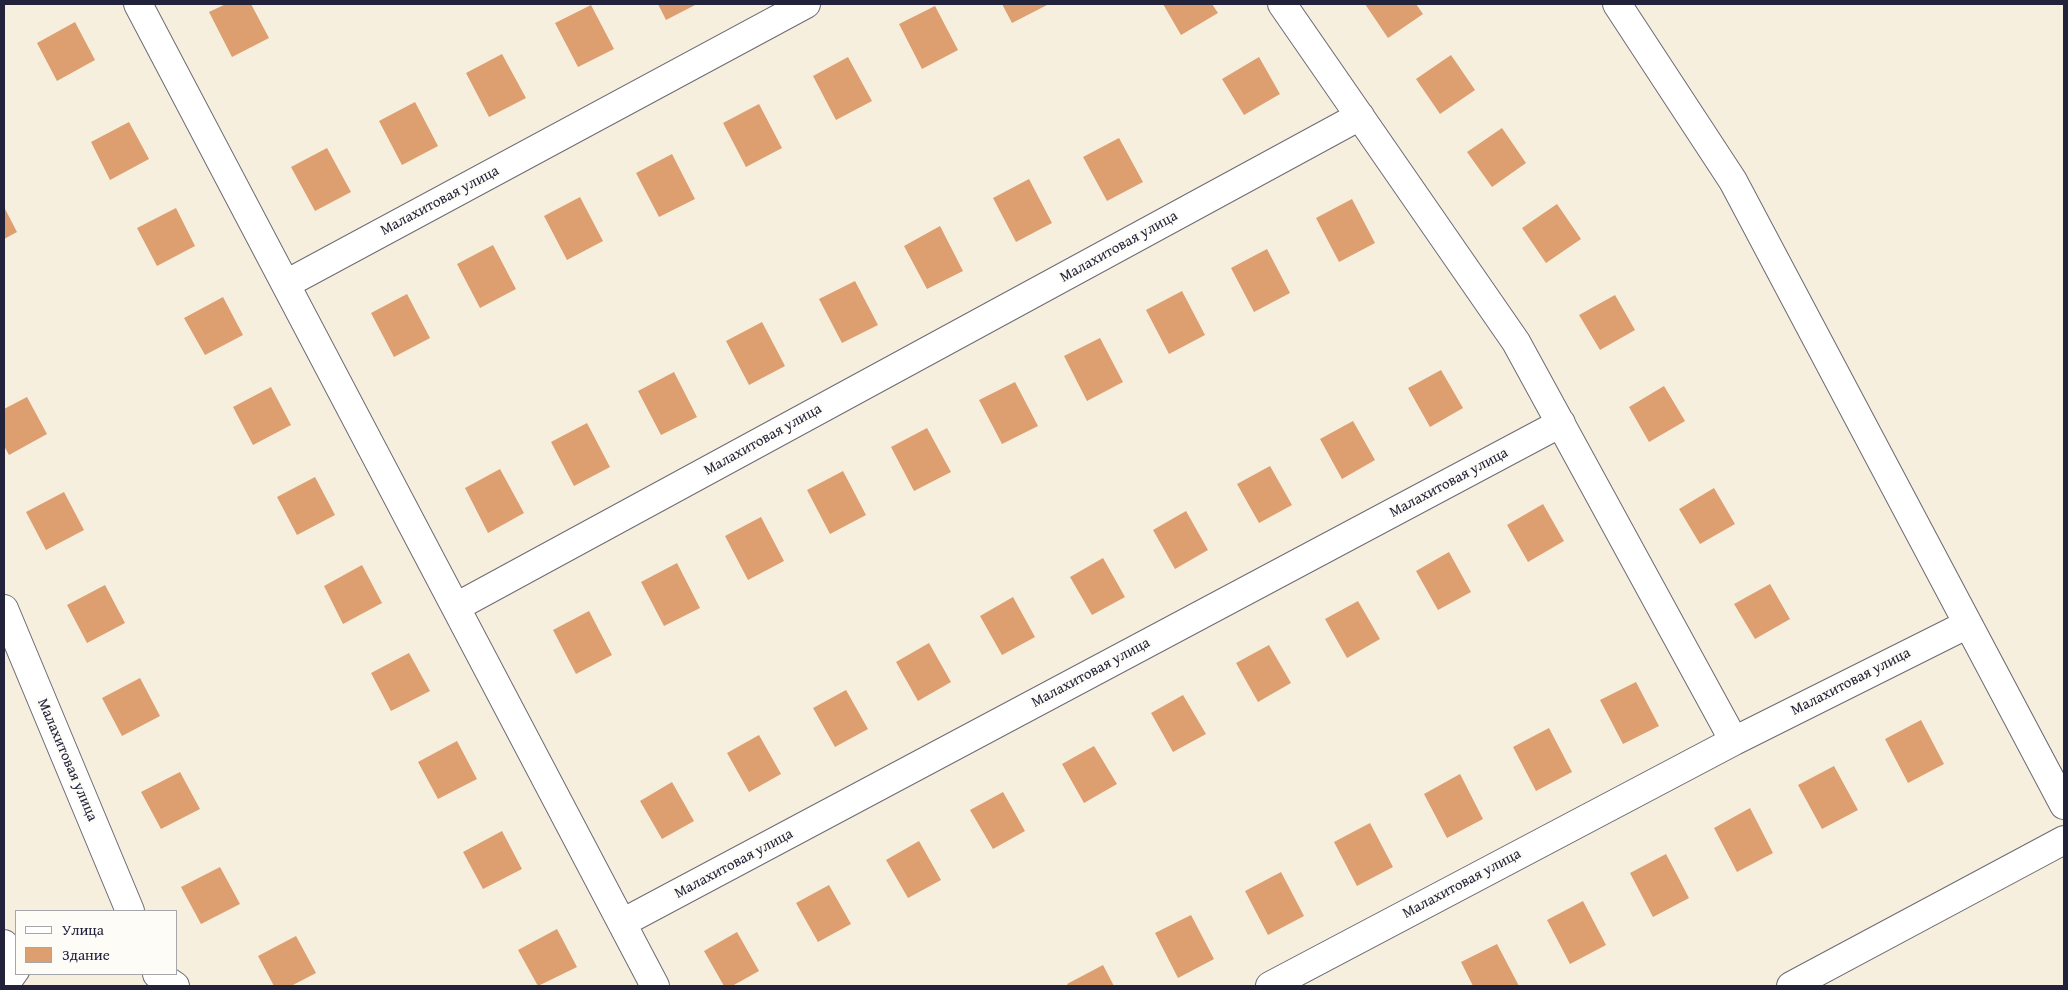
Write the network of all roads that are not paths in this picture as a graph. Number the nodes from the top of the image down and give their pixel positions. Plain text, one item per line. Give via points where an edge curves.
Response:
1 (138, 4) edge
2 (806, 4) edge
3 (1282, 4) edge
4 (1618, 4) edge
5 (1360, 116) junction
6 (286, 284) junction
7 (1561, 423) junction
8 (456, 607) junction
9 (4, 609) edge
10 (1968, 624) junction
11 (1734, 741) junction
12 (2064, 805) edge
13 (2064, 840) edge
14 (130, 910) edge
15 (622, 923) junction
16 (4, 944) edge
17 (15, 962) edge
18 (15, 970) edge
19 (158, 975) edge
20 (4, 986) edge
21 (175, 986) edge
22 (655, 986) edge
23 (1270, 986) edge
24 (1791, 986) edge

1 - 6 street
2 - 6 street, Малахитовая улица
3 - 5 street
4 - 10 street via 1733,181
5 - 7 street via 1516,342
5 - 8 street, Малахитовая улица
6 - 8 street
7 - 11 street
7 - 15 street, Малахитовая улица
8 - 15 street
9 - 14 street, Малахитовая улица
10 - 11 street, Малахитовая улица
10 - 12 street
11 - 23 street, Малахитовая улица
13 - 24 street
15 - 22 street
16 - 17 street
18 - 20 street
19 - 21 street

